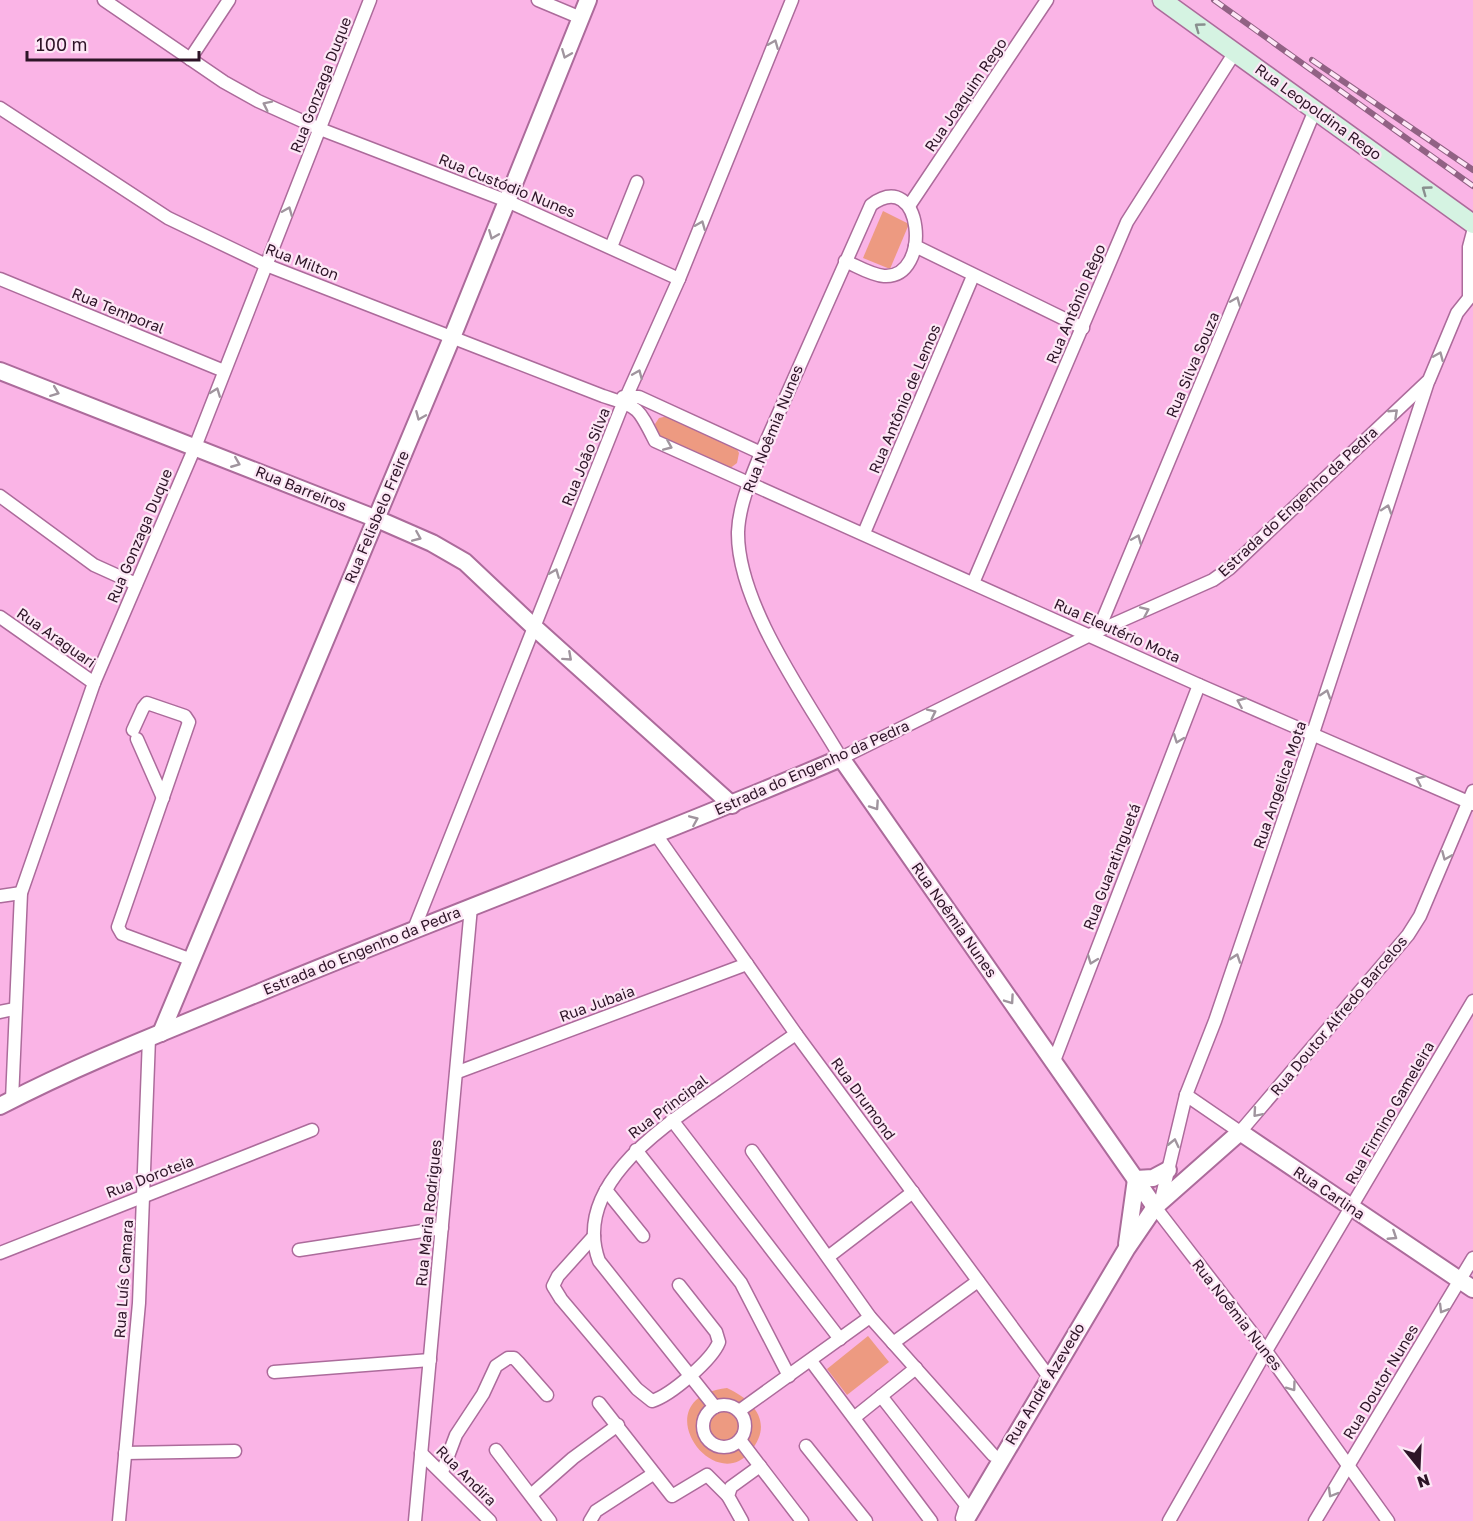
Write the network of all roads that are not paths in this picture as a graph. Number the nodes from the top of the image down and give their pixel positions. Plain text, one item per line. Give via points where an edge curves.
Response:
1 (104, 0) edge
2 (229, 0) edge
3 (370, 0) edge
4 (538, 0) edge
5 (588, 0) edge
6 (792, 0) edge
7 (1047, 0) edge
8 (1162, 0) edge
9 (581, 18) junction
10 (1235, 52) junction
11 (190, 59) junction
12 (0, 108) edge
13 (1315, 110) junction
14 (320, 129) junction
15 (637, 182) dead end
16 (507, 201) junction
17 (909, 206) junction
18 (1473, 224) edge
19 (1473, 232) edge
20 (915, 246) junction
21 (611, 247) junction
22 (845, 261) junction
23 (266, 265) junction
24 (973, 276) junction
25 (0, 279) edge
26 (679, 279) junction
27 (1471, 301) edge
28 (1083, 328) junction
29 (453, 335) junction
30 (0, 371) edge
31 (224, 371) junction
32 (1429, 380) junction
33 (625, 400) junction
34 (667, 410) junction
35 (647, 425) junction
36 (195, 447) junction
37 (761, 453) junction
38 (750, 481) junction
39 (0, 496) edge
40 (377, 519) junction
41 (864, 533) junction
42 (973, 583) junction
43 (136, 584) junction
44 (0, 617) edge
45 (534, 627) junction
46 (1094, 633) junction
47 (94, 683) junction
48 (1199, 685) junction
49 (1313, 733) junction
50 (842, 758) junction
51 (163, 798) junction
52 (1472, 799) edge
53 (732, 805) junction
54 (657, 836) junction
55 (0, 883) edge
56 (11, 894) edge
57 (471, 907) junction
58 (414, 929) junction
59 (192, 960) junction
60 (747, 964) junction
61 (1473, 1001) edge
62 (14, 1009) junction
63 (0, 1012) edge
64 (796, 1034) junction
65 (155, 1036) junction
66 (1054, 1061) junction
67 (458, 1072) junction
68 (1186, 1095) junction
69 (6, 1103) edge
70 (672, 1120) junction
71 (312, 1130) dead end
72 (1240, 1132) junction
73 (636, 1150) junction
74 (752, 1151) dead end
75 (1168, 1170) junction
76 (1136, 1179) junction
77 (606, 1190) junction
78 (913, 1192) junction
79 (144, 1195) junction
80 (1158, 1203) junction
81 (1351, 1209) junction
82 (442, 1228) junction
83 (594, 1236) junction
84 (643, 1236) dead end
85 (1127, 1248) junction
86 (299, 1250) dead end
87 (0, 1253) edge
88 (828, 1257) junction
89 (1473, 1258) edge
90 (978, 1281) junction
91 (679, 1285) dead end
92 (1467, 1285) edge
93 (870, 1317) junction
94 (840, 1339) junction
95 (893, 1343) junction
96 (1266, 1351) junction
97 (430, 1360) junction
98 (811, 1361) junction
99 (916, 1368) junction
100 (274, 1372) dead end
101 (689, 1375) junction
102 (789, 1376) junction
103 (1049, 1377) junction
104 (547, 1395) dead end
105 (881, 1396) junction
106 (599, 1403) dead end
107 (715, 1407) junction
108 (739, 1411) junction
109 (855, 1417) junction
110 (618, 1425) junction
111 (740, 1440) junction
112 (806, 1446) dead end
113 (496, 1450) dead end
114 (235, 1451) dead end
115 (125, 1453) junction
116 (421, 1453) junction
117 (993, 1455) dead end
118 (1348, 1464) junction
119 (760, 1466) junction
120 (442, 1472) junction
121 (650, 1476) dead end
122 (531, 1495) junction
123 (728, 1496) junction
124 (119, 1521) edge
125 (415, 1521) edge
126 (490, 1521) edge
127 (550, 1521) edge
128 (590, 1521) edge
129 (742, 1521) edge
130 (802, 1521) edge
131 (866, 1521) edge
132 (931, 1521) edge
133 (959, 1521) edge
134 (964, 1521) edge
135 (1169, 1521) edge
136 (1315, 1521) edge
137 (1388, 1521) edge

1 - 11 street, Rua Custódio Nunes
2 - 11 street
3 - 14 street, Rua Gonzaga Duque
4 - 9 street
5 - 9 street, Rua Felisbelo Freire
26 -> 6 street, Rua João Silva
7 - 17 street, Rua Joaquim Rego
10 -> 8 main road, Rua Leopoldina Rego
9 -> 16 street, Rua Felisbelo Freire
10 - 13 main road, Rua Leopoldina Rego
10 - 28 street, Rua Antônio Rêgo via 1126,222
14 -> 11 street, Rua Custódio Nunes via 258,101
12 - 23 street, Rua Milton via 168,218
18 -> 13 main road, Rua Leopoldina Rego
46 -> 13 street, Rua Silva Souza
14 - 16 street, Rua Custódio Nunes
23 -> 14 street, Rua Gonzaga Duque
15 - 21 street
16 - 21 street, Rua Custódio Nunes
16 -> 29 street, Rua Felisbelo Freire
17 - 20 street via 917,227
17 - 22 street via 885,198 871,205
19 - 27 street, Estrada do Engenho da Pedra via 1469,247
20 - 22 street via 905,266 893,275 870,272
20 - 24 street
21 - 26 street, Rua Custódio Nunes
22 - 37 street, Rua Noêmia Nunes
23 - 29 street, Rua Milton
23 - 31 street, Rua Gonzaga Duque
24 - 28 street
24 - 41 street, Rua Antônio de Lemos
25 - 31 street, Rua Temporal
33 -> 26 street, Rua João Silva
32 -> 27 street, Estrada do Engenho da Pedra via 1457,313
28 - 42 street, Rua Antônio Rêgo
29 - 33 street, Rua Milton
29 -> 40 street, Rua Felisbelo Freire
30 -> 36 street, Rua Barreiros
36 -> 31 street, Rua Gonzaga Duque
46 -> 32 street, Estrada do Engenho da Pedra via 1213,580 1230,568
49 -> 32 street, Rua Angelica Mota
33 - 34 street, Rua Milton
33 - 35 street, Rua Eleutério Mota
45 -> 33 street, Rua João Silva
34 - 35 street
34 - 37 street, Rua Milton
35 -> 38 street, Rua Eleutério Mota via 655,441
36 -> 40 street, Rua Barreiros
36 - 43 street, Rua Gonzaga Duque
37 - 38 street, Rua Noêmia Nunes
38 - 41 street, Rua Eleutério Mota
38 - 50 street, Rua Noêmia Nunes via 738,529 745,582 759,617
39 - 43 street via 94,565
40 -> 45 street, Rua Barreiros via 465,562
40 - 59 street, Rua Felisbelo Freire
41 - 42 street, Rua Eleutério Mota
42 - 46 street, Rua Eleutério Mota
43 - 47 street, Rua Gonzaga Duque
44 - 47 street, Rua Araguari
45 -> 53 street, Rua Barreiros
45 - 58 street, Rua João Silva
46 - 48 street, Rua Eleutério Mota
50 -> 46 street, Estrada do Engenho da Pedra
47 - 56 street, Rua Gonzaga Duque
49 -> 48 street, Rua Eleutério Mota
48 -> 66 street, Rua Guaratinguetá
52 -> 49 street, Rua Eleutério Mota
68 -> 49 street, Rua Angelica Mota
50 - 53 street, Estrada do Engenho da Pedra
50 -> 66 street, Rua Noêmia Nunes
51 - 51 street via 188,719 147,703 135,734
51 - 59 street via 118,927 122,934
52 -> 72 street, Rua Doutor Alfredo Barcelos via 1408,935
54 -> 53 street, Estrada do Engenho da Pedra
54 - 57 street, Estrada do Engenho da Pedra
54 - 60 street, Rua Drumond
55 - 56 street
56 - 62 street, Rua Gonzaga Duque
57 - 58 street, Estrada do Engenho da Pedra
57 - 67 street, Rua Maria Rodrigues
58 - 65 street, Estrada do Engenho da Pedra
59 - 65 street, Rua Felisbelo Freire
60 - 64 street, Rua Drumond
60 - 67 street, Rua Jubaia
61 - 81 street, Rua Firmino Gameleira
62 - 63 street
62 - 69 street, Rua Gonzaga Duque
64 - 70 street, Rua Principal
64 - 78 street, Rua Drumond
65 - 69 street, Estrada do Engenho da Pedra
65 - 79 street, Rua Luís Camara
66 - 76 street, Rua Noêmia Nunes
67 - 82 street, Rua Maria Rodrigues
68 - 72 street, Rua Carlina
75 -> 68 street, Rua Angelica Mota
70 - 73 street, Rua Principal
70 - 94 street
71 - 79 street, Rua Doroteia
72 - 80 street, Rua Doutor Alfredo Barcelos
72 - 81 street, Rua Carlina
73 - 77 street, Rua Principal
73 - 102 street via 741,1283
74 - 88 street
75 - 76 street via 1153,1178
75 - 80 street, Rua Angelica Mota
76 - 80 street, Rua Noêmia Nunes
76 - 85 street, Rua André Azevedo
77 - 83 street, Rua Principal
77 - 84 street
78 - 88 street
78 - 90 street, Rua Drumond
79 - 87 street, Rua Doroteia
79 - 115 street, Rua Luís Camara
80 - 85 street, Rua André Azevedo
80 - 96 street, Rua Noêmia Nunes
81 -> 92 street, Rua Carlina
81 - 96 street, Rua Firmino Gameleira
82 - 86 street
82 - 97 street, Rua Maria Rodrigues
83 - 101 street, Rua Principal via 594,1248 607,1274
83 - 101 street via 553,1282 561,1299 637,1389 652,1401
85 - 103 street, Rua André Azevedo
88 - 93 street
89 - 92 street, Rua Doutor Nunes
90 - 95 street
90 - 103 street, Rua Drumond
91 - 101 street via 716,1332 719,1342 715,1352
92 -> 118 street, Rua Doutor Nunes
93 - 94 street
93 - 95 street
94 - 98 street
95 - 99 street
96 -> 118 street, Rua Noêmia Nunes
96 - 135 street, Rua Firmino Gameleira
97 - 100 street
97 - 116 street, Rua Maria Rodrigues
98 - 102 street
98 - 109 street
99 - 105 street
99 - 117 street
101 - 107 street, Rua Principal
102 - 108 street
103 - 134 street, Rua André Azevedo
104 - 120 street via 518,1362 507,1358 501,1361 456,1435
105 - 109 street
105 - 133 street via 966,1505
106 - 110 street
107 - 108 street via 726,1405
107 - 111 street via 703,1422 708,1439 727,1446
108 - 111 street via 745,1424
109 - 132 street
110 - 122 street
110 - 123 street via 672,1496 707,1475
111 - 119 street
112 - 131 street
113 - 122 street
114 - 115 street
115 - 124 street, Rua Luís Camara
116 - 120 street, Rua Andira
116 - 125 street, Rua Maria Rodrigues
118 -> 136 street, Rua Doutor Nunes
118 - 137 street, Rua Noêmia Nunes
119 - 123 street via 731,1487
119 - 130 street
120 - 126 street, Rua Andira
121 - 128 street via 596,1511
122 - 127 street
123 - 129 street

